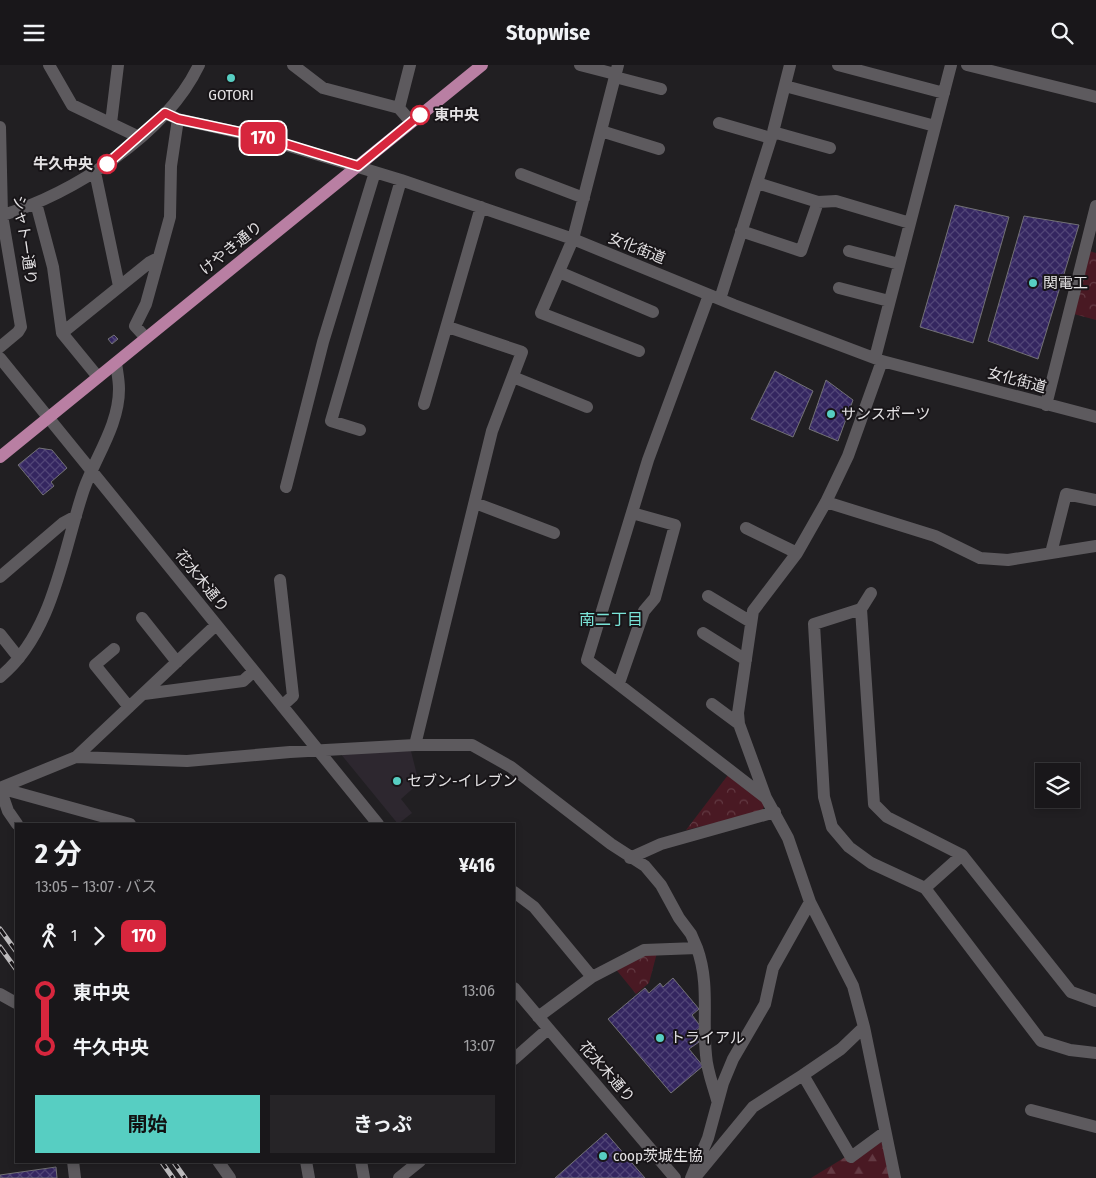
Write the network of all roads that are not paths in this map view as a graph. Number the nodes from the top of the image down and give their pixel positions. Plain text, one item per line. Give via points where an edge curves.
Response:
1 (49, 65) edge
2 (118, 65) edge
3 (199, 65) edge
4 (293, 65) edge
5 (410, 65) edge
6 (482, 65) edge
7 (580, 65) edge
8 (790, 65) edge
9 (838, 65) edge
10 (951, 65) edge
11 (967, 65) edge
12 (616, 72) edge
13 (785, 86) junction
14 (661, 89) dead end
15 (944, 93) junction
16 (1096, 97) edge
17 (399, 108) junction
18 (165, 113) junction
19 (178, 119) junction
20 (111, 123) junction
21 (412, 123) junction
22 (719, 123) dead end
23 (935, 126) junction
24 (0, 127) edge
25 (601, 131) junction
26 (772, 135) junction
27 (139, 137) junction
28 (830, 148) dead end
29 (659, 149) dead end
30 (358, 166) junction
31 (375, 171) junction
32 (95, 173) junction
33 (521, 174) dead end
34 (401, 180) junction
35 (757, 183) junction
36 (584, 198) junction
37 (818, 202) junction
38 (36, 203) junction
39 (1096, 206) edge
40 (481, 207) junction
41 (1, 216) edge
42 (910, 223) junction
43 (741, 231) junction
44 (573, 239) junction
45 (850, 251) dead end
46 (158, 258) junction
47 (899, 264) junction
48 (559, 273) junction
49 (119, 286) junction
50 (840, 289) dead end
51 (714, 297) junction
52 (889, 301) junction
53 (653, 312) dead end
54 (448, 327) junction
55 (62, 333) junction
56 (146, 338) junction
57 (0, 347) edge
58 (639, 351) dead end
59 (0, 358) edge
60 (879, 359) junction
61 (116, 363) junction
62 (98, 377) junction
63 (513, 377) junction
64 (424, 404) dead end
65 (1046, 405) junction
66 (587, 407) dead end
67 (49, 417) junction
68 (1096, 417) edge
69 (360, 430) dead end
70 (0, 457) edge
71 (92, 471) junction
72 (286, 487) dead end
73 (1096, 500) edge
74 (826, 502) junction
75 (475, 503) junction
76 (632, 513) junction
77 (76, 516) junction
78 (746, 528) dead end
79 (554, 533) dead end
80 (1096, 546) edge
81 (796, 553) junction
82 (1051, 553) junction
83 (0, 577) edge
84 (280, 580) dead end
85 (871, 593) dead end
86 (708, 596) dead end
87 (861, 609) junction
88 (142, 618) dead end
89 (751, 622) junction
90 (216, 625) junction
91 (703, 633) dead end
92 (0, 635) edge
93 (114, 649) dead end
94 (19, 658) junction
95 (746, 660) junction
96 (177, 662) junction
97 (254, 671) junction
98 (0, 677) edge
99 (619, 683) junction
100 (144, 694) junction
101 (712, 704) dead end
102 (282, 706) junction
103 (129, 707) junction
104 (739, 725) junction
105 (415, 745) junction
106 (318, 751) junction
107 (76, 757) junction
108 (0, 788) edge
109 (766, 798) junction
110 (775, 812) junction
111 (16, 823) edge
112 (126, 823) edge
113 (377, 823) edge
114 (962, 855) junction
115 (630, 857) junction
116 (924, 887) junction
117 (515, 893) edge
118 (810, 902) junction
119 (697, 948) junction
120 (592, 977) junction
121 (515, 989) edge
122 (0, 994) edge
123 (1096, 1001) edge
124 (15, 1002) edge
125 (538, 1017) junction
126 (864, 1027) junction
127 (548, 1029) junction
128 (1096, 1053) edge
129 (515, 1058) edge
130 (803, 1075) junction
131 (717, 1100) junction
132 (1031, 1110) dead end
133 (1096, 1127) edge
134 (885, 1132) junction
135 (73, 1163) edge
136 (219, 1163) edge
137 (306, 1163) edge
138 (361, 1163) edge
139 (418, 1163) edge
140 (75, 1178) edge
141 (230, 1178) edge
142 (309, 1178) edge
143 (364, 1178) edge
144 (399, 1178) edge
145 (675, 1178) edge
146 (693, 1178) edge
147 (895, 1178) edge

1 - 20 street via 72,105
2 - 20 street
3 - 18 street
4 - 17 street via 323,88
5 - 17 street
6 - 21 main road, けやき通り
7 - 12 street
8 - 13 street
9 - 15 street
10 - 15 street
11 - 16 street
12 - 14 street
12 - 25 street
13 - 23 street
13 - 26 street
15 - 23 street
17 - 21 street
18 - 19 street, 女化街道
18 - 27 street
19 - 30 street, 女化街道 via 263,137
19 - 46 street via 171,166 170,217
20 - 27 street
21 - 30 main road, けやき通り
22 - 26 street
23 - 42 street
24 - 41 street, シャトー通り
25 - 29 street
25 - 36 street
26 - 28 street
26 - 35 street
27 - 32 street
30 - 31 street, 女化街道
30 - 56 main road, けやき通り
31 - 34 street, 女化街道
31 - 72 street via 323,343
32 - 38 street
32 - 49 street
33 - 36 street
34 - 40 street, 女化街道
34 - 69 street via 331,421
35 - 37 street
35 - 43 street
36 - 44 street
37 - 42 street via 836,201
37 - 43 street via 801,251
38 - 41 street
38 - 55 street via 53,267
39 - 65 street
40 - 44 street, 女化街道
40 - 54 street
41 - 57 street, シャトー通り via 20,320 18,332
42 - 47 street
43 - 51 street
44 - 48 street
44 - 51 street, 女化街道
45 - 47 street
46 - 49 street
46 - 56 street via 146,304 135,325
47 - 52 street
48 - 53 street
48 - 58 street via 541,313
49 - 55 street
50 - 52 street
51 - 60 street, 女化街道
51 - 76 street via 663,416
52 - 60 street
54 - 63 street via 522,352
54 - 64 street
55 - 62 street
56 - 61 main road, けやき通り
59 - 67 street, 花水木通り
60 - 65 street, 女化街道
60 - 74 street via 848,456
61 - 62 main road, けやき通り
61 - 71 street via 119,389 114,422
62 - 67 main road, けやき通り
63 - 66 street
63 - 75 street via 492,431
65 - 68 street, 女化街道
67 - 70 main road, けやき通り
67 - 71 street, 花水木通り
71 - 77 street
71 - 90 street, 花水木通り
73 - 82 street via 1066,494
74 - 81 street
74 - 82 street via 935,536 980,558 1008,560
75 - 79 street
75 - 105 street
76 - 99 street via 587,660
76 - 99 street via 675,525 655,598 644,611
77 - 83 street via 63,523
77 - 94 street via 51,597
78 - 81 street
80 - 82 street
81 - 89 street via 762,596
84 - 102 street via 293,696
85 - 87 street
86 - 89 street
87 - 114 street via 874,804 887,817
87 - 116 street via 814,624 824,797 832,827 849,847 871,863
88 - 96 street
89 - 95 street
90 - 96 street
90 - 97 street, 花水木通り
91 - 95 street
92 - 94 street
93 - 103 street via 95,665
94 - 98 street
95 - 104 street
96 - 100 street
97 - 100 street via 243,681
97 - 102 street, 花水木通り
99 - 109 street
100 - 103 street
101 - 104 street
102 - 106 street, 花水木通り
103 - 107 street
104 - 109 street
105 - 106 street
105 - 115 street via 472,745 484,750 512,767
106 - 107 street via 187,761
106 - 113 street, 花水木通り
107 - 108 street
108 - 111 street
108 - 112 street
109 - 110 street
110 - 115 street via 661,844
110 - 118 street via 788,838
114 - 116 street
114 - 123 street via 1071,992
115 - 119 street via 645,866 661,885 692,934
116 - 128 street via 1041,1041 1070,1050
117 - 120 street via 534,907
118 - 126 street via 853,986
118 - 131 street via 773,968 765,1004 733,1059
119 - 120 street via 644,950
119 - 131 street via 704,966 706,1055
120 - 125 street
121 - 125 street, 花水木通り
122 - 124 street
125 - 127 street, 花水木通り
126 - 130 street via 841,1049
126 - 134 street
127 - 129 street
127 - 145 street, 花水木通り
130 - 134 street via 850,1157
130 - 146 street via 744,1115 714,1157
131 - 146 street via 708,1138
132 - 133 street
134 - 147 street
135 - 140 street
136 - 141 street
137 - 142 street
138 - 143 street
139 - 144 street

